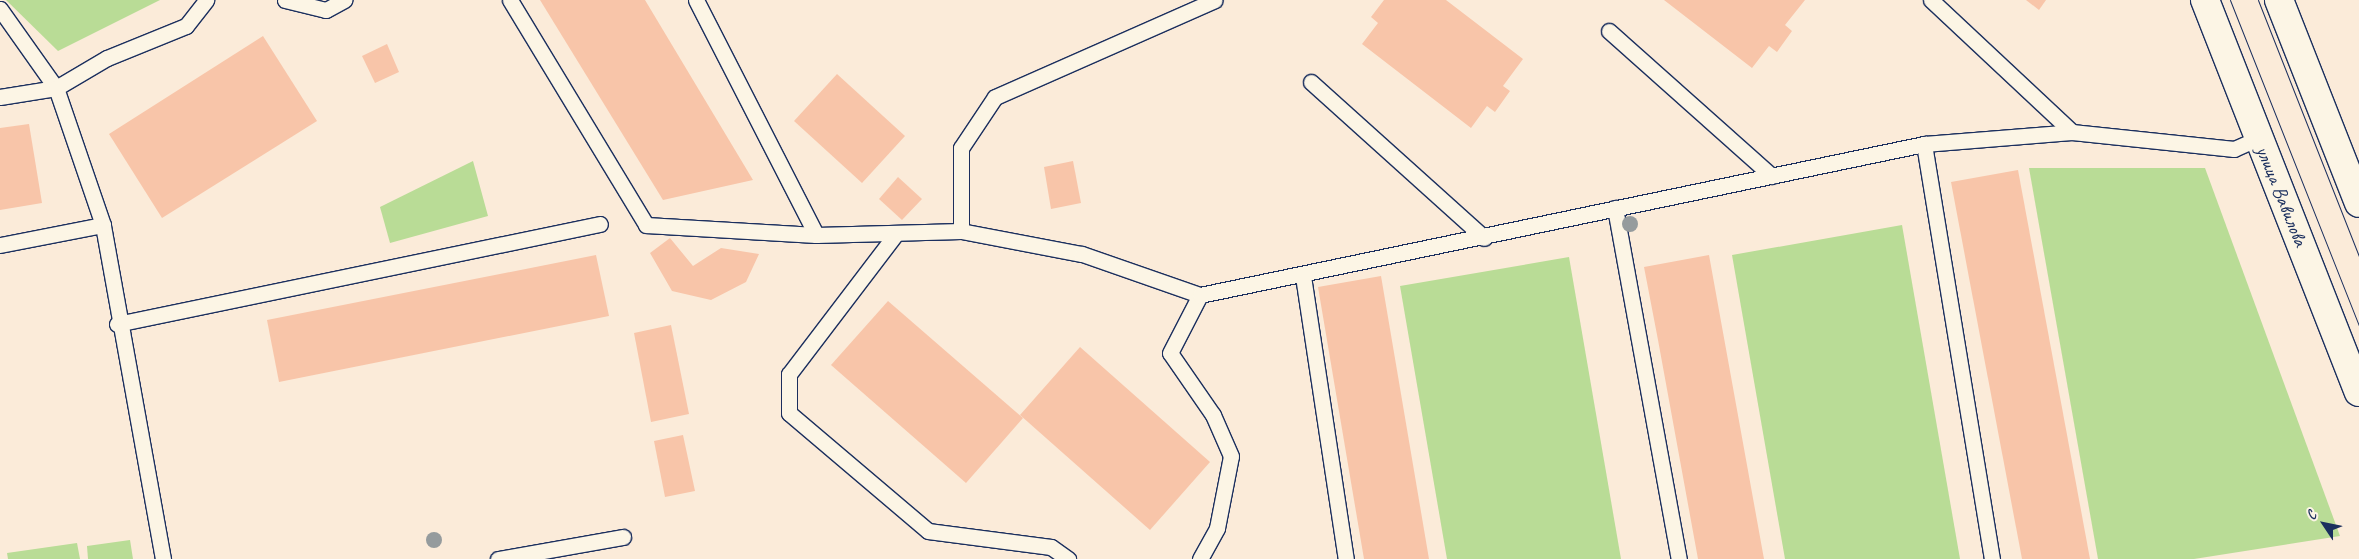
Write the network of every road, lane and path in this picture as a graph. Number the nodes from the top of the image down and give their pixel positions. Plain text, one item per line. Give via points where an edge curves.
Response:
1 (206, 0) edge
2 (285, 0) edge
3 (344, 0) edge
4 (510, 0) edge
5 (696, 0) edge
6 (1215, 0) edge
7 (1930, 0) edge
8 (2204, 0) edge
9 (2279, 0) edge
10 (0, 9) edge
11 (1609, 31) dead end
12 (1311, 82) dead end
13 (56, 88) junction
14 (0, 97) edge
15 (2072, 132) junction
16 (2259, 138) junction
17 (1924, 144) junction
18 (1772, 176) junction
19 (2359, 203) edge
20 (1615, 208) junction
21 (600, 224) dead end
22 (103, 225) junction
23 (961, 231) junction
24 (816, 235) junction
25 (895, 236) junction
26 (1484, 238) junction
27 (0, 245) edge
28 (1303, 276) junction
29 (1200, 295) junction
30 (117, 324) junction
31 (2359, 392) edge
32 (623, 537) dead end
33 (163, 559) edge
34 (498, 559) edge
35 (1068, 559) edge
36 (1200, 559) edge
37 (1346, 559) edge
38 (1679, 559) edge
39 (1992, 559) edge

1 - 13 lane via 186,26 107,58
2 - 3 lane via 326,10
4 - 24 lane via 646,226
5 - 24 lane
6 - 23 lane via 995,96 961,148
7 - 15 lane
8 - 16 main road, улица Вавилова
9 - 19 main road
10 - 13 lane
11 - 18 lane
12 - 26 lane
13 - 14 lane
13 - 22 lane
15 - 16 lane via 2234,149
15 - 17 lane
16 - 31 main road, улица Вавилова
17 - 18 lane
17 - 39 lane
18 - 20 lane
20 - 26 lane
20 - 38 lane
21 - 30 lane
22 - 27 lane
22 - 30 lane
23 - 25 lane
23 - 29 lane via 1082,254
24 - 25 lane
25 - 35 lane via 789,374 789,414 928,531 1052,547
26 - 28 lane
28 - 29 lane
28 - 37 lane
29 - 36 lane via 1170,353 1213,415 1231,456 1216,528
30 - 33 lane
32 - 34 lane

